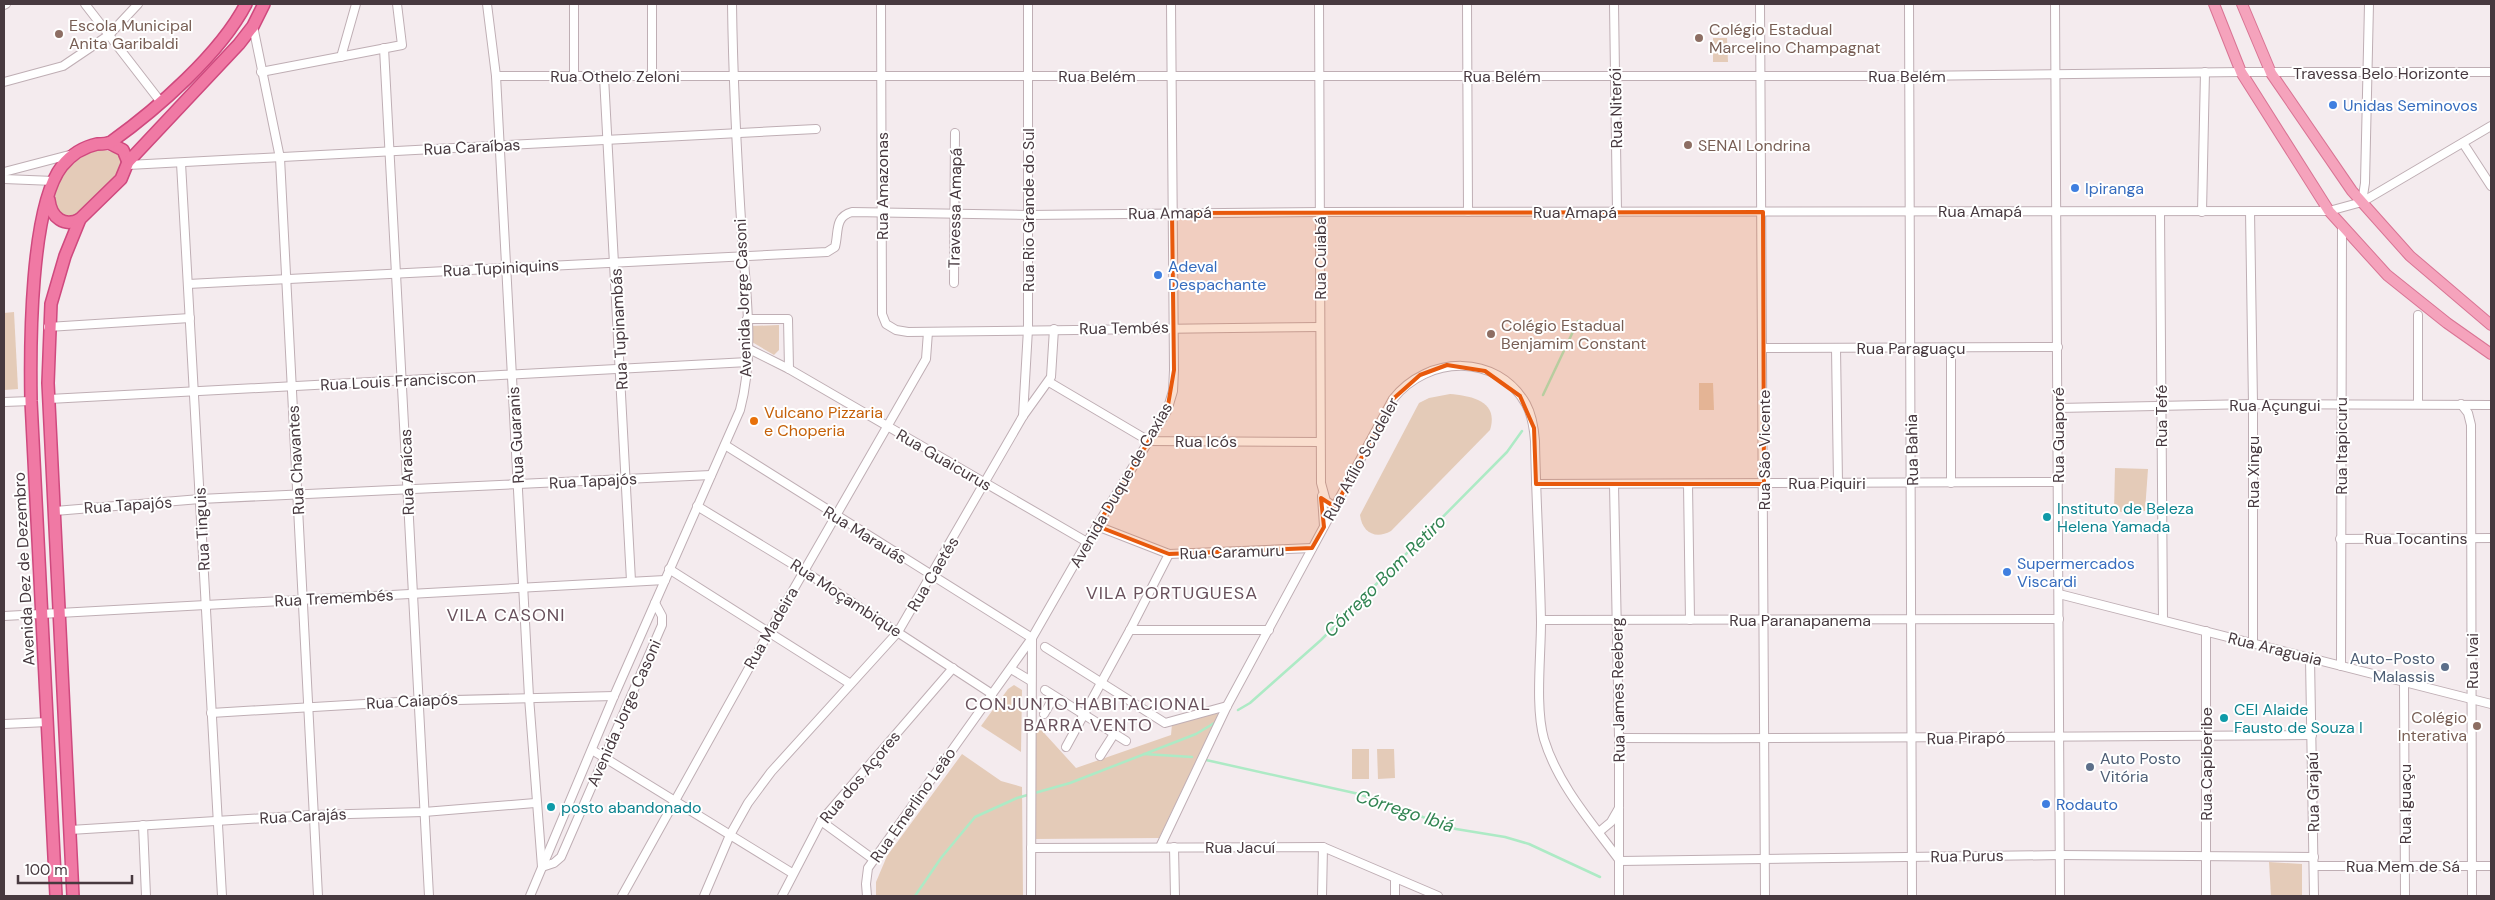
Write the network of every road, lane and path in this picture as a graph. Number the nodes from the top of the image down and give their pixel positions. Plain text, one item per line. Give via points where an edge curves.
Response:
1 (85, 4) edge
2 (138, 4) edge
3 (246, 4) edge
4 (264, 4) edge
5 (356, 4) edge
6 (397, 4) edge
7 (487, 4) edge
8 (574, 4) edge
9 (652, 4) edge
10 (732, 4) edge
11 (880, 4) edge
12 (1028, 4) edge
13 (1172, 4) edge
14 (1319, 4) edge
15 (1467, 4) edge
16 (1614, 4) edge
17 (1760, 4) edge
18 (1909, 4) edge
19 (2055, 4) edge
20 (2214, 4) edge
21 (2242, 4) edge
22 (2369, 4) edge
23 (253, 26) junction
24 (109, 35) junction
25 (384, 48) junction
26 (341, 57) junction
27 (260, 72) junction
28 (2205, 72) junction
29 (2241, 72) junction
30 (2491, 72) edge
31 (2272, 73) junction
32 (2368, 73) junction
33 (2055, 74) junction
34 (652, 75) junction
35 (496, 76) junction
36 (574, 76) junction
37 (881, 76) junction
38 (1029, 76) junction
39 (1172, 76) junction
40 (1319, 76) junction
41 (1467, 76) junction
42 (1615, 76) junction
43 (1761, 76) junction
44 (1910, 76) junction
45 (604, 77) junction
46 (733, 77) junction
47 (4, 82) edge
48 (160, 101) junction
49 (2491, 126) edge
50 (816, 129) dead end
51 (736, 132) junction
52 (955, 133) dead end
53 (608, 140) junction
54 (109, 143) junction
55 (2463, 143) junction
56 (500, 146) junction
57 (390, 151) junction
58 (75, 153) junction
59 (280, 158) junction
60 (181, 163) junction
61 (128, 164) junction
62 (4, 172) edge
63 (4, 179) edge
64 (54, 181) junction
65 (2491, 186) edge
66 (48, 196) junction
67 (2362, 202) junction
68 (882, 212) junction
69 (1320, 212) junction
70 (1468, 212) junction
71 (1617, 212) junction
72 (1762, 212) junction
73 (1910, 212) junction
74 (2056, 212) junction
75 (2160, 212) junction
76 (2202, 212) junction
77 (2250, 212) junction
78 (2329, 212) junction
79 (954, 214) junction
80 (1172, 214) junction
81 (1028, 215) junction
82 (80, 219) junction
83 (2342, 226) junction
84 (814, 253) joint
85 (743, 256) junction
86 (615, 262) junction
87 (506, 268) junction
88 (397, 272) junction
89 (287, 279) junction
90 (954, 283) dead end
91 (188, 284) junction
92 (2418, 315) dead end
93 (190, 318) junction
94 (747, 319) junction
95 (2491, 324) edge
96 (48, 327) junction
97 (1174, 327) junction
98 (1320, 327) junction
99 (1028, 329) junction
100 (1054, 329) junction
101 (928, 332) junction
102 (2058, 347) junction
103 (789, 348) junction
104 (1764, 348) junction
105 (1836, 348) junction
106 (1910, 348) junction
107 (1951, 348) junction
108 (749, 349) junction
109 (2491, 354) edge
110 (748, 362) junction
111 (776, 362) junction
112 (620, 369) junction
113 (789, 369) junction
114 (513, 374) junction
115 (403, 380) junction
116 (1049, 382) junction
117 (293, 386) junction
118 (194, 392) junction
119 (49, 399) junction
120 (31, 401) junction
121 (4, 402) edge
122 (2253, 404) junction
123 (2341, 404) junction
124 (2418, 404) junction
125 (2461, 404) junction
126 (2481, 404) junction
127 (2491, 404) edge
128 (2161, 406) junction
129 (2058, 408) junction
130 (1023, 416) junction
131 (2471, 426) junction
132 (888, 427) junction
133 (1149, 441) junction
134 (1320, 442) junction
135 (725, 445) junction
136 (711, 475) junction
137 (626, 479) junction
138 (2058, 482) junction
139 (1838, 483) junction
140 (1912, 483) junction
141 (1951, 483) junction
142 (519, 484) junction
143 (985, 484) junction
144 (1536, 484) junction
145 (1614, 484) junction
146 (1688, 484) junction
147 (1764, 484) junction
148 (407, 488) junction
149 (1322, 491) junction
150 (298, 494) junction
151 (200, 499) junction
152 (697, 506) junction
153 (1335, 507) junction
154 (55, 511) junction
155 (835, 516) junction
156 (1097, 526) junction
157 (1324, 527) junction
158 (2340, 538) junction
159 (2472, 538) junction
160 (2491, 538) edge
161 (1087, 542) junction
162 (1312, 548) junction
163 (1168, 554) junction
164 (669, 569) junction
165 (804, 571) junction
166 (932, 576) junction
167 (665, 580) junction
168 (631, 582) junction
169 (523, 586) junction
170 (411, 594) junction
171 (2059, 594) junction
172 (303, 599) junction
173 (655, 603) junction
174 (206, 606) junction
175 (60, 613) junction
176 (43, 614) junction
177 (4, 616) edge
178 (1910, 619) junction
179 (2059, 619) junction
180 (1541, 620) junction
181 (1616, 620) junction
182 (1690, 620) junction
183 (1764, 620) junction
184 (2162, 620) junction
185 (1130, 630) junction
186 (1269, 630) junction
187 (2206, 631) junction
188 (769, 632) junction
189 (898, 632) junction
190 (1032, 638) junction
191 (2253, 643) junction
192 (1045, 647) dead end
193 (2310, 658) junction
194 (2341, 666) junction
195 (953, 668) junction
196 (1011, 669) junction
197 (1031, 681) junction
198 (2404, 682) junction
199 (849, 683) junction
200 (1102, 684) junction
201 (1044, 690) dead end
202 (992, 694) junction
203 (614, 696) junction
204 (529, 697) junction
205 (1054, 697) junction
206 (2472, 699) junction
207 (416, 700) junction
208 (2491, 704) edge
209 (1228, 706) junction
210 (310, 707) junction
211 (210, 713) junction
212 (1044, 714) dead end
213 (1084, 716) junction
214 (48, 722) junction
215 (4, 724) edge
216 (1114, 734) junction
217 (2312, 735) junction
218 (2058, 736) junction
219 (2206, 736) junction
220 (1619, 738) junction
221 (1764, 739) junction
222 (1911, 740) junction
223 (1126, 741) dead end
224 (1066, 747) dead end
225 (592, 750) junction
226 (1100, 756) dead end
227 (604, 758) junction
228 (674, 800) junction
229 (536, 803) junction
230 (1620, 806) junction
231 (424, 812) junction
232 (313, 815) junction
233 (218, 821) junction
234 (821, 821) junction
235 (143, 825) junction
236 (70, 830) junction
237 (1599, 832) junction
238 (730, 835) junction
239 (1160, 847) junction
240 (1174, 847) junction
241 (1323, 847) junction
242 (1031, 848) junction
243 (2060, 855) junction
244 (2206, 855) junction
245 (1912, 857) junction
246 (2314, 857) junction
247 (1765, 858) junction
248 (873, 859) junction
249 (1620, 860) junction
250 (2314, 866) junction
251 (2405, 866) junction
252 (2472, 866) junction
253 (2491, 866) edge
254 (542, 867) junction
255 (792, 873) junction
256 (1395, 879) junction
257 (56, 896) edge
258 (73, 896) edge
259 (146, 896) edge
260 (222, 896) edge
261 (318, 896) edge
262 (429, 896) edge
263 (530, 896) edge
264 (622, 896) edge
265 (704, 896) edge
266 (782, 896) edge
267 (867, 896) edge
268 (1031, 896) edge
269 (1175, 896) edge
270 (1322, 896) edge
271 (1395, 896) edge
272 (1438, 896) edge
273 (1619, 896) edge
274 (1766, 896) edge
275 (1912, 896) edge
276 (2060, 896) edge
277 (2206, 896) edge
278 (2314, 896) edge
279 (2405, 896) edge
280 (2472, 896) edge

1 - 24 street
2 - 24 street
3 - 48 highway, Avenida Dez de Dezembro via 207,57
4 - 23 highway, Avenida Dez de Dezembro
5 - 26 street
6 - 25 street via 402,45
7 - 35 street, Rua Guaranis
8 - 36 street
9 - 34 street
10 - 46 street, Avenida Jorge Casoni
11 - 37 street, Rua Amazonas
12 - 38 street, Rua Rio Grande do Sul
13 - 39 street, Avenida Duque de Caxias
14 - 40 street, Rua Cuiabá
15 - 41 street
16 - 42 street, Rua Niterói
17 - 43 street, Rua São Vicente
18 - 44 street, Rua Bahia
19 - 33 street, Rua Guaporé
20 - 29 main road
21 - 31 main road
22 - 32 street
23 - 27 street, Rua Chavantes
23 - 61 highway, Avenida Dez de Dezembro via 229,57
24 - 47 street via 63,66
24 - 48 street
25 - 26 street
25 - 57 street, Rua Araícas
26 - 27 street
27 - 59 street, Rua Chavantes
28 - 29 street, Rua Belém
28 - 33 street, Rua Belém
28 - 76 street
29 - 31 street, Rua Belém
29 - 78 main road
30 - 32 street, Travessa Belo Horizonte
31 - 32 street, Travessa Belo Horizonte
31 - 67 main road
32 - 67 street
33 - 44 street, Rua Belém
33 - 74 street, Rua Guaporé
34 - 45 street, Rua Othelo Zeloni
34 - 46 street, Rua Othelo Zeloni
35 - 36 street, Rua Othelo Zeloni
35 - 56 street, Rua Guaranis
36 - 45 street, Rua Othelo Zeloni
37 - 38 street, Rua Belém
37 - 46 street, Rua Belém
37 - 68 street, Rua Amazonas
38 - 39 street, Rua Belém
38 - 81 street, Rua Rio Grande do Sul
39 - 40 street, Rua Belém
39 - 80 street, Avenida Duque de Caxias
40 - 41 street, Rua Belém
40 - 69 street, Rua Cuiabá
41 - 42 street, Rua Belém
41 - 70 street
42 - 43 street, Rua Belém
42 - 71 street, Rua Niterói
43 - 44 street, Rua Belém
43 - 72 street, Rua São Vicente
44 - 73 street, Rua Bahia
45 - 53 street, Rua Tupinambás
46 - 51 street, Avenida Jorge Casoni
48 - 54 highway, Avenida Dez de Dezembro
49 - 55 street, Rua Amapá
50 - 51 street, Rua Caraíbas
51 - 53 street, Rua Caraíbas
51 - 85 street, Avenida Jorge Casoni
52 - 79 street, Travessa Amapá
53 - 56 street, Rua Caraíbas
53 - 86 street, Rua Tupinambás
54 - 58 highway, Avenida Dez de Dezembro
54 - 61 highway via 123,150
55 - 65 street
55 - 67 street, Rua Amapá
56 - 57 street, Rua Caraíbas
56 - 87 street, Rua Guaranis
57 - 59 street, Rua Caraíbas
57 - 88 street, Rua Araícas
58 - 62 street
58 - 64 highway, Avenida Dez de Dezembro via 62,166
59 - 60 street, Rua Caraíbas
59 - 89 street, Rua Chavantes
60 - 61 street, Rua Caraíbas
60 - 91 street, Rua Tinguis
61 - 82 highway, Avenida Dez de Dezembro via 121,179
63 - 64 street
64 - 66 highway, Avenida Dez de Dezembro
66 - 82 highway via 51,211 58,219 70,223
66 - 120 highway, Avenida Dez de Dezembro via 33,301
67 - 78 street, Rua Amapá
67 - 95 main road via 2410,256
68 - 79 street, Rua Amapá
68 - 84 street, Rua Amapá via 846,214 838,224 835,247 827,252
68 - 101 street, Rua Amazonas via 882,314 886,324 896,330
69 - 70 street, Rua Amapá
69 - 80 street, Rua Amapá
69 - 98 street, Rua Cuiabá
70 - 71 street, Rua Amapá
71 - 72 street, Rua Amapá
72 - 73 street, Rua Amapá
72 - 104 street, Rua São Vicente
73 - 74 street, Rua Amapá
73 - 106 street, Rua Bahia
74 - 75 street, Rua Amapá
74 - 102 street, Rua Guaporé
75 - 76 street, Rua Amapá
75 - 128 street, Rua Tefé
76 - 77 street, Rua Amapá
77 - 78 street, Rua Amapá
77 - 122 street, Rua Xingu
78 - 83 main road
79 - 81 street, Rua Amapá
79 - 90 street, Travessa Amapá
80 - 81 street, Rua Amapá
80 - 97 street, Avenida Duque de Caxias
81 - 99 street, Rua Rio Grande do Sul
82 - 96 highway, Avenida Dez de Dezembro via 55,286
83 - 109 main road via 2387,275 2446,324
83 - 123 street, Rua Itapicuru
84 - 85 street, Rua Tupiniquins
85 - 86 street, Rua Tupiniquins
85 - 94 street, Avenida Jorge Casoni
86 - 87 street, Rua Tupiniquins
86 - 112 street, Rua Tupinambás
87 - 88 street, Rua Tupiniquins
87 - 114 street, Rua Guaranis
88 - 89 street, Rua Tupiniquins
88 - 115 street, Rua Araícas
89 - 91 street, Rua Tupiniquins
89 - 117 street, Rua Chavantes
91 - 93 street, Rua Tinguis
92 - 124 street
93 - 96 street
93 - 118 street, Rua Tinguis
94 - 103 street via 788,320
94 - 108 street, Avenida Jorge Casoni
96 - 119 highway, Avenida Dez de Dezembro
97 - 98 street, Rua Tembés
97 - 100 street, Rua Tembés
97 - 133 street, Avenida Duque de Caxias via 1173,391 1167,410
98 - 134 street, Rua Cuiabá
99 - 100 street, Rua Tembés
99 - 101 street, Rua Tembés
99 - 130 street, Rua Rio Grande do Sul
100 - 116 street, Rua Caetés via 1053,368
101 - 132 street, Rua Madeira via 926,359
102 - 107 street, Rua Paraguaçu
102 - 129 street, Rua Guaporé
103 - 111 street
103 - 113 street
104 - 105 street, Rua Paraguaçu
104 - 147 street, Rua São Vicente
105 - 106 street, Rua Paraguaçu
105 - 139 street
106 - 107 street, Rua Paraguaçu
106 - 140 street, Rua Bahia
107 - 141 street
108 - 110 street, Avenida Jorge Casoni
108 - 111 street, Rua Guaicurus
110 - 112 street, Rua Louis Franciscon
110 - 135 street, Avenida Jorge Casoni via 740,410
111 - 113 street, Rua Guaicurus
112 - 114 street, Rua Louis Franciscon
112 - 137 street, Rua Tupinambás
113 - 132 street, Rua Guaicurus
114 - 115 street, Rua Louis Franciscon
114 - 142 street, Rua Guaranis
115 - 117 street, Rua Louis Franciscon
115 - 148 street, Rua Araícas
116 - 130 street, Rua Caetés
116 - 133 street
117 - 118 street, Rua Louis Franciscon
117 - 150 street, Rua Chavantes
118 - 119 street, Rua Louis Franciscon
118 - 151 street, Rua Tinguis
119 - 154 highway, Avenida Dez de Dezembro
120 - 121 street
120 - 176 highway, Avenida Dez de Dezembro
122 - 123 street, Rua Açungui
122 - 128 street, Rua Açungui
122 - 191 street, Rua Xingu
123 - 124 street, Rua Açungui
123 - 158 street, Rua Itapicuru
124 - 125 street, Rua Açungui
125 - 126 street, Rua Açungui
125 - 131 street, Rua Ivai via 2468,413
126 - 127 street, Rua Açungui
126 - 131 street, Rua Ivai via 2473,414
128 - 129 street, Rua Açungui
128 - 184 street, Rua Tefé
129 - 138 street, Rua Guaporé
130 - 143 street, Rua Caetés
131 - 159 street, Rua Ivai
132 - 143 street, Rua Guaicurus
132 - 155 street, Rua Madeira
133 - 134 street, Rua Icós
133 - 156 street, Avenida Duque de Caxias
134 - 149 street, Rua Cuiabá
135 - 136 street, Avenida Jorge Casoni
135 - 155 street, Rua Marauás
136 - 137 street, Rua Tapajós
136 - 152 street, Avenida Jorge Casoni
137 - 142 street, Rua Tapajós
137 - 168 street, Rua Tupinambás
138 - 141 street, Rua Piquiri
138 - 171 street, Rua Guaporé
139 - 140 street, Rua Piquiri
139 - 147 street, Rua Piquiri
140 - 141 street, Rua Piquiri
140 - 178 street, Rua Bahia
142 - 148 street, Rua Tapajós
142 - 169 street, Rua Guaranis
143 - 161 street, Rua Guaicurus
143 - 166 street, Rua Caetés
144 - 145 street, Rua Piquiri
144 - 153 street, Rua Atílio Scudeler via 1534,428 1520,396 1499,377 1485,371 1447,365 1428,371 1396,395
144 - 180 street, Rua Atílio Scudeler
145 - 146 street, Rua Piquiri
145 - 181 street, Rua James Reeberg
146 - 147 street, Rua Piquiri
146 - 182 street
147 - 183 street, Rua São Vicente
148 - 150 street, Rua Tapajós
148 - 170 street, Rua Araícas
149 - 153 street via 1326,501
149 - 157 street, Rua Cuiabá
150 - 151 street, Rua Tapajós
150 - 172 street, Rua Chavantes
151 - 154 street, Rua Tapajós
151 - 174 street, Rua Tinguis
152 - 164 street, Avenida Jorge Casoni
152 - 165 street, Rua Moçambique
153 - 157 street, Rua Atílio Scudeler
154 - 175 highway, Avenida Dez de Dezembro
155 - 165 street, Rua Madeira
155 - 166 street, Rua Marauás
156 - 161 street, Avenida Duque de Caxias
156 - 163 street, Rua Caramuru
157 - 162 street, Rua Atílio Scudeler
158 - 159 street, Rua Tocantins
158 - 194 street, Rua Itapicuru
159 - 160 street, Rua Tocantins
159 - 206 street, Rua Ivai
161 - 190 street, Avenida Duque de Caxias
162 - 163 street, Rua Caramuru
162 - 186 street, Rua Atílio Scudeler
163 - 185 street
164 - 167 street, Avenida Jorge Casoni
164 - 188 street
165 - 188 street, Rua Madeira
165 - 189 street, Rua Moçambique
166 - 189 street, Rua Caetés
166 - 190 street, Rua Marauás
167 - 168 street, Rua Tremembés
167 - 173 street, Avenida Jorge Casoni
168 - 169 street, Rua Tremembés
169 - 170 street, Rua Tremembés
169 - 204 street, Rua Guaranis
170 - 172 street, Rua Tremembés
170 - 207 street, Rua Araícas
171 - 179 street, Rua Guaporé
171 - 184 street, Rua Araguaia
172 - 174 street, Rua Tremembés
172 - 210 street, Rua Chavantes
173 - 203 street, Avenida Jorge Casoni
173 - 227 street, Avenida Jorge Casoni via 662,616 662,625
174 - 175 street, Rua Tremembés
174 - 211 street, Rua Tinguis
175 - 176 street, Rua Tremembés
175 - 236 highway, Avenida Dez de Dezembro
176 - 177 street, Rua Tremembés
176 - 214 highway, Avenida Dez de Dezembro
178 - 179 street, Rua Paranapanema
178 - 183 street, Rua Paranapanema
178 - 222 street, Rua Bahia
179 - 218 street, Rua Guaporé
180 - 181 street, Rua Paranapanema
180 - 237 street, Rua Atílio Scudeler via 1540,717 1544,738 1569,792
181 - 182 street, Rua Paranapanema
181 - 220 street, Rua James Reeberg
182 - 183 street, Rua Paranapanema
183 - 221 street, Rua São Vicente
184 - 187 street, Rua Araguaia
185 - 186 street
185 - 200 street
186 - 209 street, Rua Atílio Scudeler
187 - 191 street, Rua Araguaia
187 - 219 street, Rua Capiberibe
188 - 199 street
188 - 228 street, Rua Madeira
189 - 195 street, Rua Moçambique
189 - 199 street, Rua Caetés
190 - 196 street, Rua Emerlino Leão
190 - 197 street, Avenida Duque de Caxias
191 - 193 street, Rua Araguaia
192 - 200 street
193 - 194 street, Rua Araguaia
193 - 217 street, Rua Grajaú
194 - 198 street, Rua Araguaia
195 - 202 street, Rua Moçambique
195 - 234 street, Rua dos Açores
196 - 197 street
196 - 202 street, Rua Emerlino Leão
197 - 242 street, Avenida Duque de Caxias
198 - 206 street, Rua Araguaia
198 - 251 street, Rua Iguaçu
199 - 238 street, Rua Caetés via 771,772 748,802
200 - 209 street via 1165,722
200 - 213 street
201 - 205 street
202 - 248 street, Rua Emerlino Leão
203 - 204 street, Rua Caiapós
203 - 225 street, Avenida Jorge Casoni
204 - 207 street, Rua Caiapós
204 - 229 street, Rua Guaranis
205 - 212 street
205 - 213 street
206 - 208 street, Rua Araguaia
206 - 252 street, Rua Ivai
207 - 210 street, Rua Caiapós
207 - 231 street, Rua Araícas
209 - 239 street, Rua Atílio Scudeler
210 - 211 street, Rua Caiapós
210 - 232 street, Rua Chavantes
211 - 233 street, Rua Tinguis
213 - 216 street
213 - 224 street
214 - 215 street
214 - 257 highway, Avenida Dez de Dezembro
216 - 223 street
216 - 226 street
217 - 219 street, Rua Pirapó
217 - 246 street, Rua Grajaú
218 - 219 street, Rua Pirapó
218 - 222 street, Rua Pirapó
218 - 243 street, Rua Guaporé
219 - 244 street, Rua Capiberibe
220 - 221 street, Rua Pirapó
220 - 230 street, Rua James Reeberg
221 - 222 street, Rua Pirapó
221 - 247 street, Rua São Vicente
222 - 245 street, Rua Bahia
225 - 227 street
225 - 254 street, Avenida Jorge Casoni
227 - 228 street
227 - 254 street, Avenida Jorge Casoni via 561,857
228 - 238 street
228 - 264 street, Rua Madeira
229 - 231 street, Rua Carajás
229 - 254 street, Rua Guaranis
230 - 237 street via 1611,822
230 - 249 street, Rua James Reeberg
231 - 232 street, Rua Carajás
231 - 262 street, Rua Araícas
232 - 233 street, Rua Carajás
232 - 261 street, Rua Chavantes
233 - 235 street, Rua Carajás
233 - 260 street, Rua Tinguis
234 - 248 street
234 - 255 street, Rua dos Açores
235 - 236 street, Rua Carajás
235 - 259 street
236 - 258 highway, Avenida Dez de Dezembro
237 - 249 street, Rua Atílio Scudeler
238 - 255 street
238 - 265 street, Rua Caetés
239 - 240 street, Rua Jacuí
239 - 242 street, Rua Jacuí
240 - 241 street, Rua Jacuí
240 - 269 street
241 - 256 street, Rua Jacuí
241 - 270 street
242 - 268 street, Avenida Duque de Caxias
243 - 244 street, Rua Purus
243 - 245 street, Rua Purus
243 - 276 street, Rua Guaporé
244 - 246 street, Rua Purus
244 - 277 street, Rua Capiberibe
245 - 247 street, Rua Purus
245 - 275 street, Rua Bahia
246 - 250 street, Rua Grajaú
247 - 249 street, Rua Purus
247 - 274 street, Rua São Vicente
248 - 267 street, Rua Emerlino Leão via 868,868
249 - 273 street, Rua James Reeberg
250 - 251 street, Rua Mem de Sá
250 - 278 street, Rua Grajaú
251 - 252 street, Rua Mem de Sá
251 - 279 street, Rua Iguaçu
252 - 253 street, Rua Mem de Sá
252 - 280 street, Rua Ivai
254 - 263 street, Avenida Jorge Casoni
255 - 266 street, Rua dos Açores
256 - 271 street
256 - 272 street, Rua Jacuí

